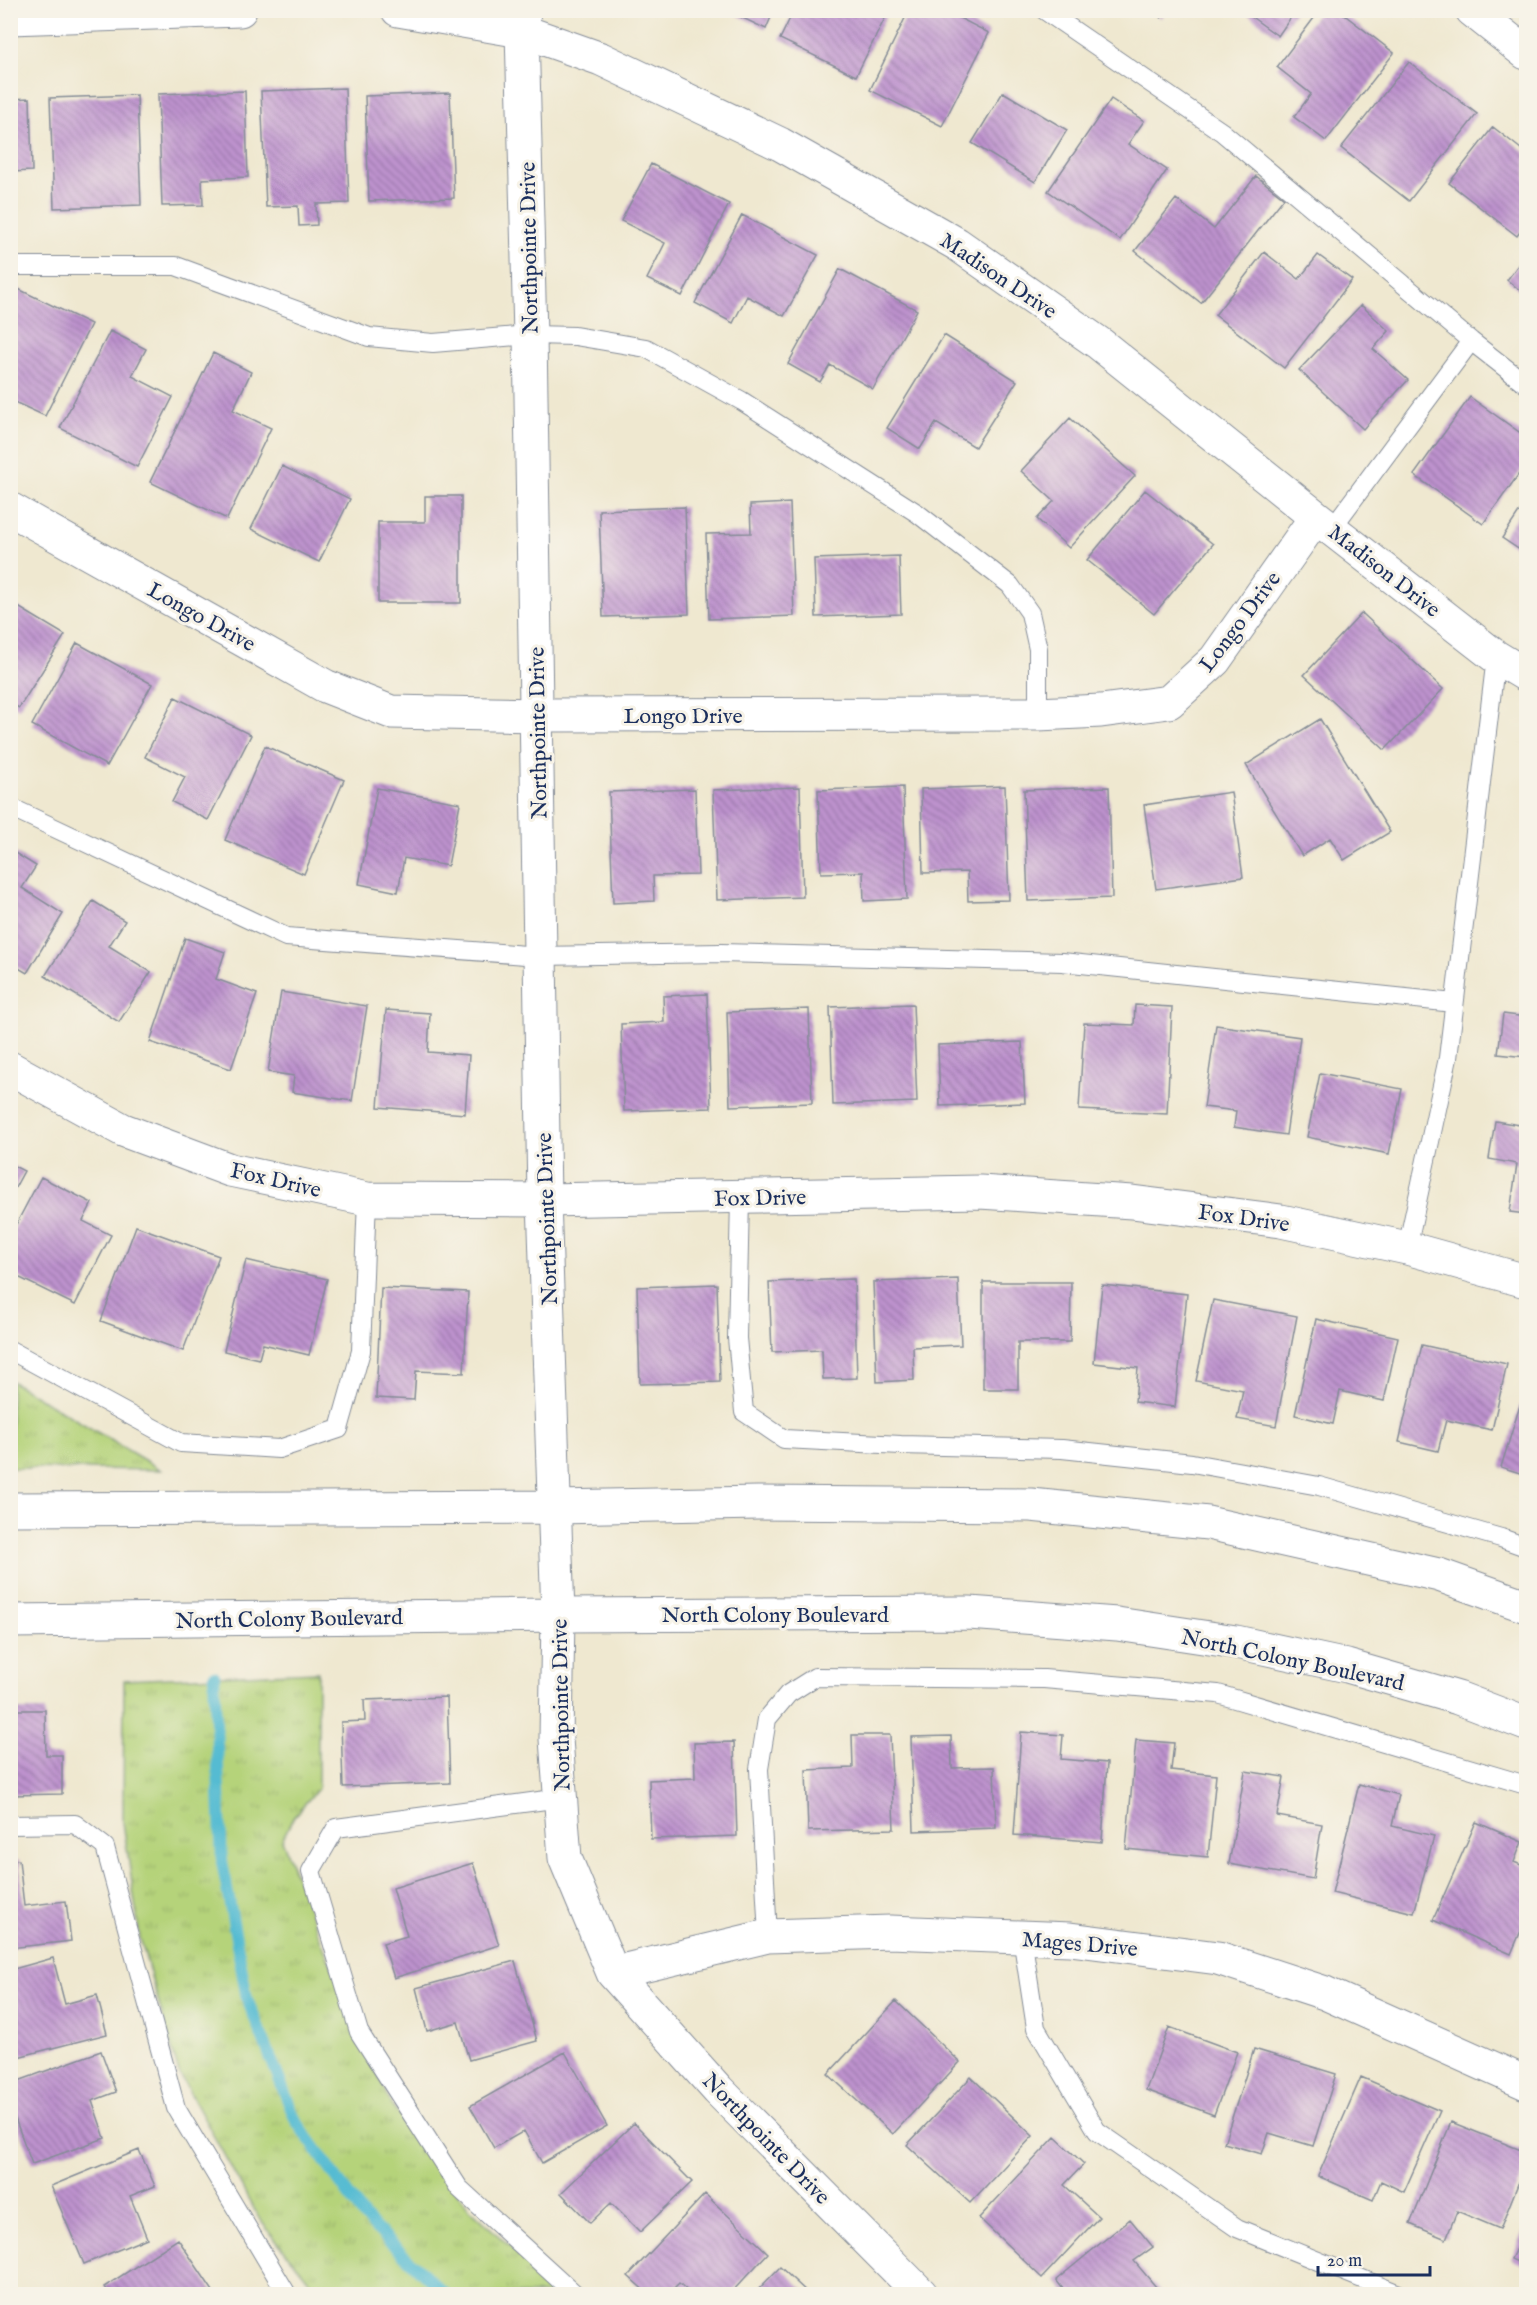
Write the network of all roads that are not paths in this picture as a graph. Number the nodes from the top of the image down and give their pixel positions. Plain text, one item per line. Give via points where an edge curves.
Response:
1 (240, 10) edge
2 (398, 10) edge
3 (1044, 10) edge
4 (1472, 10) edge
5 (10, 18) edge
6 (523, 21) edge
7 (1527, 53) edge
8 (10, 266) edge
9 (530, 335) junction
10 (1471, 341) junction
11 (1527, 384) edge
12 (10, 509) edge
13 (1324, 523) junction
14 (1496, 657) junction
15 (1527, 675) edge
16 (1038, 714) junction
17 (537, 715) junction
18 (10, 807) edge
19 (539, 956) junction
20 (1454, 1003) junction
21 (10, 1068) edge
22 (740, 1198) junction
23 (367, 1199) junction
24 (544, 1200) junction
25 (1407, 1248) junction
26 (1527, 1281) edge
27 (10, 1350) edge
28 (556, 1507) junction
29 (10, 1509) edge
30 (1527, 1547) edge
31 (1527, 1606) edge
32 (558, 1615) junction
33 (10, 1621) edge
34 (1527, 1724) edge
35 (1527, 1785) edge
36 (561, 1798) junction
37 (10, 1825) edge
38 (768, 1936) junction
39 (1022, 1937) junction
40 (613, 1973) junction
41 (1527, 2083) edge
42 (287, 2295) edge
43 (575, 2295) edge
44 (921, 2295) edge
45 (1400, 2295) edge

1 - 5 street
2 - 6 street, Madison Drive
3 - 10 lane via 1222,132
4 - 7 street
6 - 9 street, Northpointe Drive
6 - 13 street, Madison Drive via 780,144 957,244 1100,344
8 - 9 lane via 176,266 369,337 433,343
9 - 16 lane via 575,336 646,348 742,401 917,513 1010,585 1030,614 1038,649
9 - 17 street, Northpointe Drive
10 - 11 lane
10 - 13 lane
12 - 17 street, Longo Drive via 325,686 391,712
13 - 14 street, Madison Drive
13 - 16 street, Longo Drive via 1215,660 1169,702
14 - 15 street, Madison Drive
14 - 20 lane
16 - 17 street, Longo Drive
17 - 19 street, Northpointe Drive
18 - 19 lane via 286,937
19 - 20 lane via 722,953 1062,962
19 - 24 street, Northpointe Drive
20 - 25 lane via 1448,1058
21 - 23 street, Fox Drive via 123,1130 230,1170
22 - 24 street, Fox Drive
22 - 25 street, Fox Drive via 980,1192 1132,1202 1281,1221
22 - 30 lane via 737,1338 744,1412 784,1439 1062,1449 1192,1463 1319,1486
23 - 24 street, Fox Drive
23 - 27 lane via 362,1351 339,1430 279,1449 181,1443
24 - 28 street, Northpointe Drive
25 - 26 street, Fox Drive
28 - 29 street
28 - 31 street via 758,1503 1031,1505 1208,1523 1439,1575
28 - 32 street, Northpointe Drive
32 - 33 street, North Colony Boulevard
32 - 34 street, North Colony Boulevard via 969,1613 1117,1624 1236,1642 1347,1666 1458,1698
32 - 36 street, Northpointe Drive via 556,1739
35 - 38 lane via 1218,1694 1044,1679 815,1677 788,1694 767,1719 759,1769
36 - 40 street, Northpointe Drive via 565,1858
36 - 43 lane via 336,1828 311,1871 359,2032 459,2188
37 - 42 lane via 75,1824 105,1847 176,2108
38 - 39 street, Mages Drive via 890,1932
38 - 40 street, Mages Drive
39 - 41 street, Mages Drive via 1070,1938 1218,1958 1325,1993
39 - 45 lane via 1036,2028 1097,2131 1237,2228
40 - 44 street, Northpointe Drive via 718,2090

